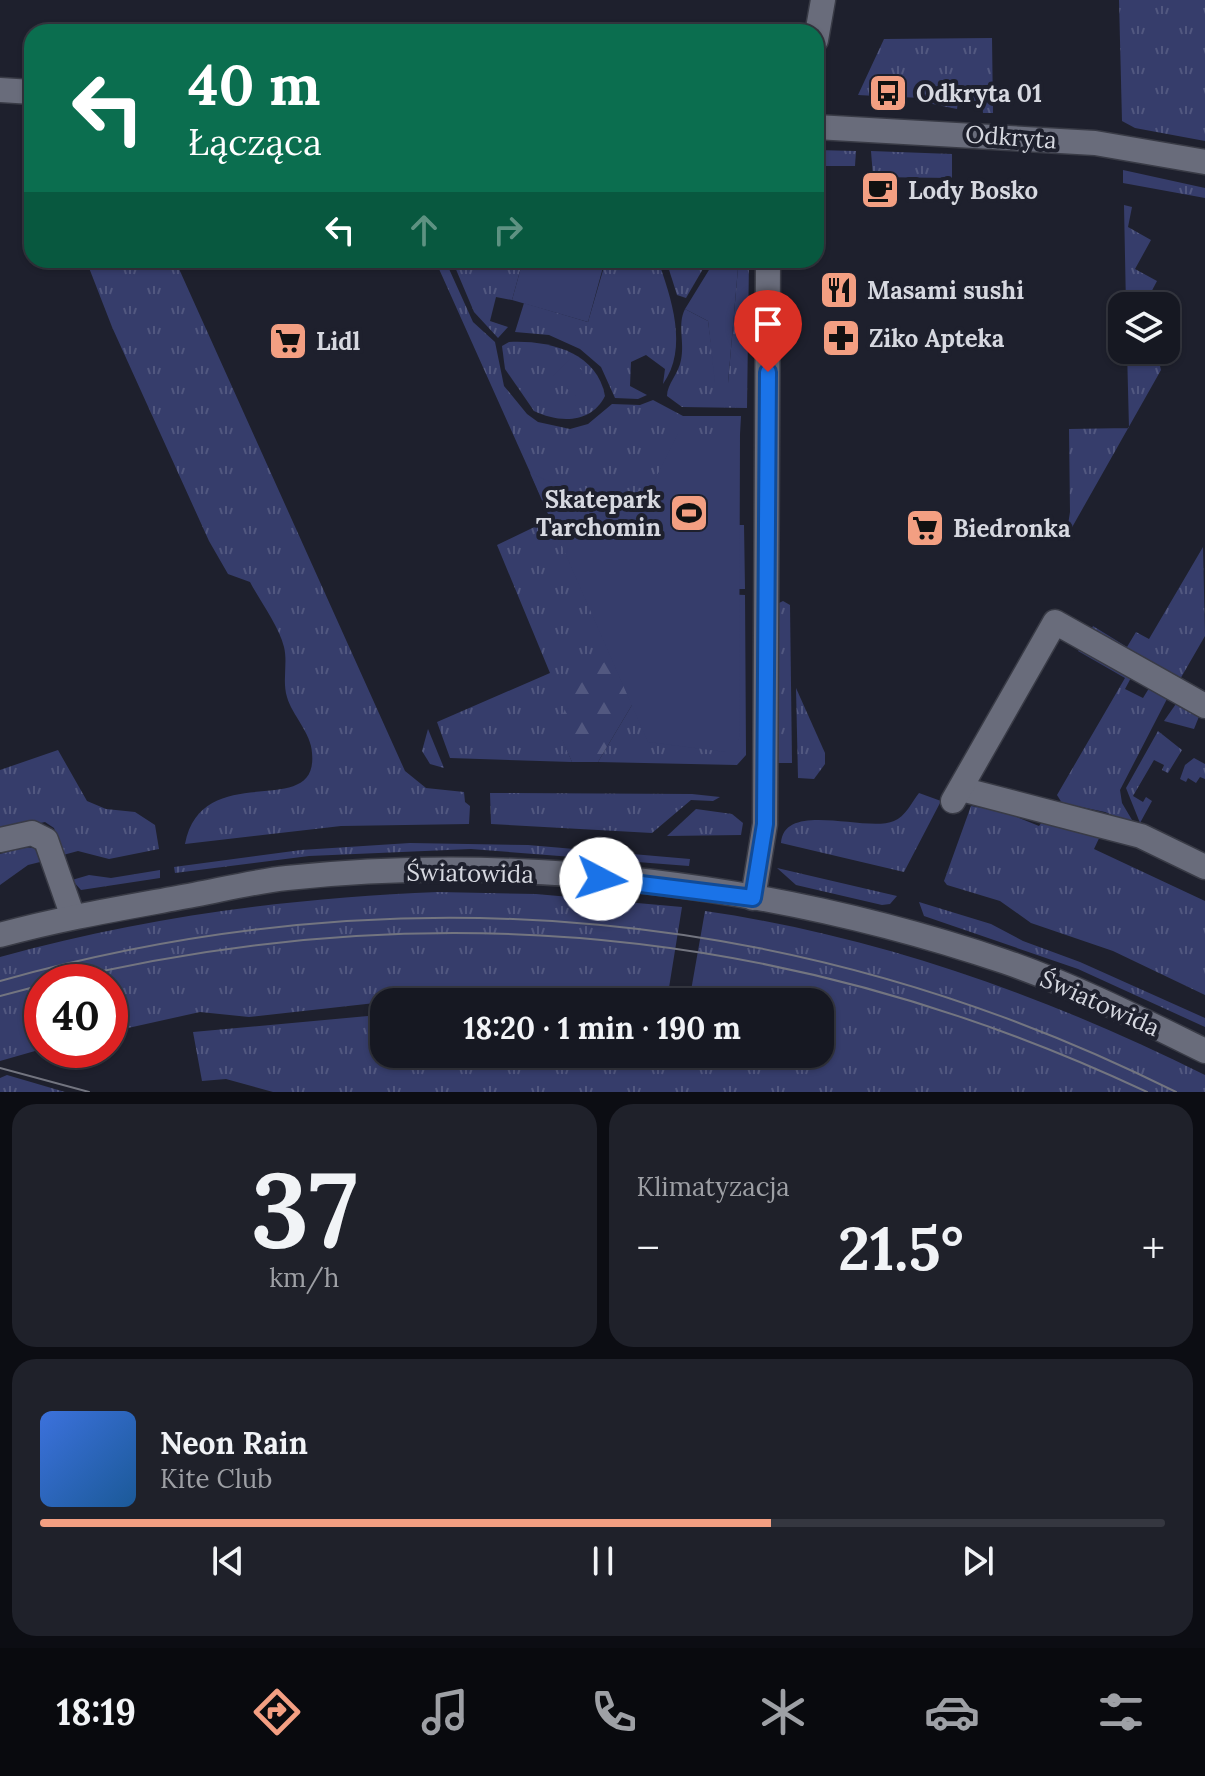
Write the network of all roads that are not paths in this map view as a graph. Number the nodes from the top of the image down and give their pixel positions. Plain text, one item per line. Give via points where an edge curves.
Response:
1 (823, 0) edge
2 (819, 24) edge
3 (0, 90) edge
4 (24, 92) edge
5 (824, 127) edge
6 (1205, 162) edge
7 (768, 268) edge
8 (1205, 706) edge
9 (0, 840) edge
10 (1205, 867) edge
11 (753, 898) junction
12 (73, 917) junction
13 (0, 935) edge
14 (1205, 1051) edge

1 - 2 street
3 - 4 street
5 - 6 street, Odkryta via 1095,143
7 - 11 street via 765,824
8 - 10 street via 1055,622 957,795 994,796 1141,836
9 - 12 street via 32,833 46,840
11 - 12 street, Światowida via 507,871 397,871 285,878
11 - 14 street, Światowida via 899,929 1008,963 1114,1005
12 - 13 street, Światowida

